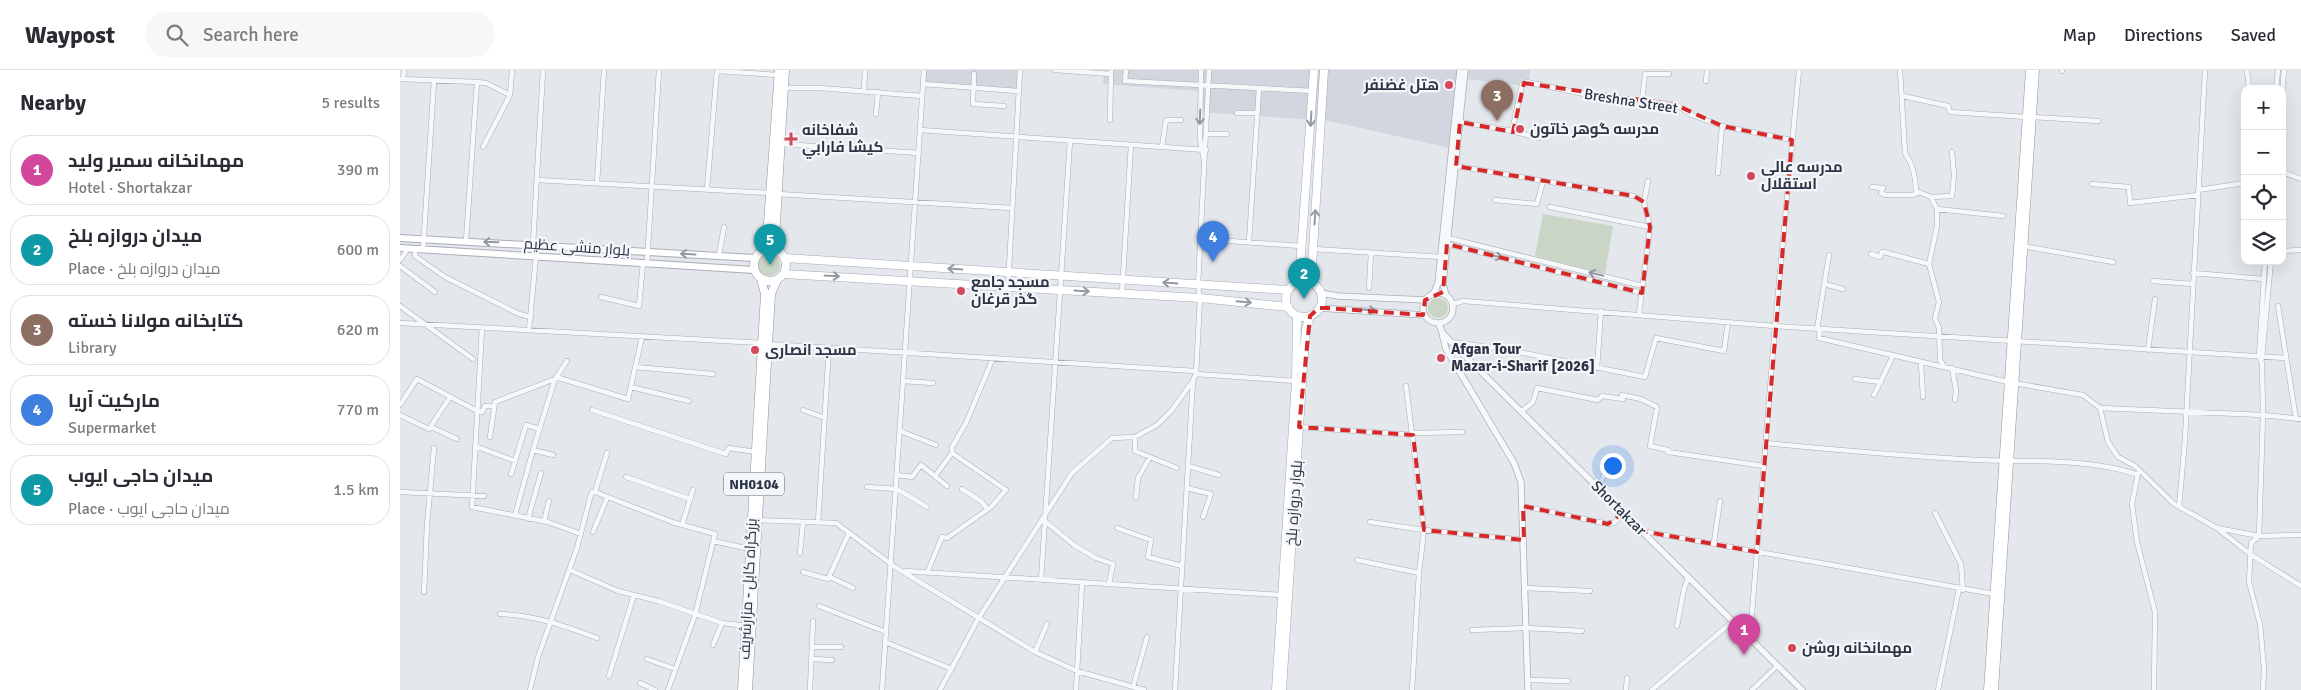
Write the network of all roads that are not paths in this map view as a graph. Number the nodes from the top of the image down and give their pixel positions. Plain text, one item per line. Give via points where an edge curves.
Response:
1 (404, 70) edge
2 (512, 70) edge
3 (543, 70) edge
4 (604, 70) edge
5 (659, 70) edge
6 (717, 70) edge
7 (864, 70) edge
8 (924, 70) edge
9 (1020, 70) edge
10 (1055, 70) edge
11 (1126, 70) edge
12 (1202, 70) edge
13 (1209, 70) edge
14 (1314, 70) edge
15 (1324, 70) edge
16 (1460, 70) edge
17 (1466, 70) edge
18 (1707, 70) edge
19 (1799, 70) edge
20 (1900, 70) edge
21 (2030, 70) edge
22 (2035, 70) edge
23 (2205, 70) edge
24 (2247, 70) edge
25 (2278, 70) edge
26 (2284, 70) edge
27 (781, 72) edge
28 (1111, 72) edge
29 (974, 74) dead end
30 (1670, 74) dead end
31 (401, 79) edge
32 (434, 81) junction
33 (1706, 81) dead end
34 (477, 82) junction
35 (923, 84) junction
36 (1202, 84) junction
37 (1209, 85) junction
38 (2249, 85) edge
39 (2276, 85) edge
40 (2283, 85) edge
41 (973, 87) junction
42 (784, 88) junction
43 (1259, 88) junction
44 (864, 91) junction
45 (1019, 91) junction
46 (1313, 91) junction
47 (878, 92) junction
48 (510, 95) junction
49 (922, 96) junction
50 (1903, 96) junction
51 (1642, 100) junction
52 (1004, 106) dead end
53 (1237, 113) dead end
54 (876, 114) dead end
55 (1257, 114) junction
56 (2030, 117) junction
57 (1110, 120) dead end
58 (1181, 120) dead end
59 (2098, 121) dead end
60 (1460, 122) junction
61 (1722, 126) junction
62 (920, 130) junction
63 (1512, 131) junction
64 (1207, 134) junction
65 (1227, 134) dead end
66 (1016, 137) junction
67 (1539, 138) dead end
68 (1792, 140) junction
69 (1070, 141) junction
70 (782, 144) junction
71 (1131, 145) junction
72 (483, 147) dead end
73 (1162, 147) junction
74 (1203, 150) junction
75 (1952, 152) dead end
76 (919, 153) junction
77 (1456, 166) junction
78 (1718, 173) dead end
79 (2286, 173) edge
80 (2301, 179) edge
81 (537, 180) junction
82 (1543, 181) junction
83 (1648, 181) dead end
84 (597, 183) junction
85 (2092, 184) dead end
86 (2241, 184) edge
87 (653, 186) junction
88 (1872, 187) dead end
89 (707, 189) junction
90 (2198, 192) junction
91 (775, 193) junction
92 (1917, 193) junction
93 (1931, 197) junction
94 (1495, 200) dead end
95 (915, 202) junction
96 (1644, 202) junction
97 (1550, 207) dead end
98 (1012, 208) junction
99 (1937, 209) junction
100 (2003, 216) dead end
101 (724, 227) dead end
102 (1650, 227) junction
103 (400, 238) edge
104 (424, 239) junction
105 (1200, 239) junction
106 (466, 241) junction
107 (1448, 241) junction
108 (1249, 242) junction
109 (534, 244) junction
110 (1303, 246) junction
111 (2023, 246) junction
112 (400, 248) edge
113 (412, 249) junction
114 (1313, 249) junction
115 (423, 250) junction
116 (762, 250) junction
117 (2301, 250) edge
118 (2286, 251) edge
119 (648, 252) junction
120 (1371, 253) junction
121 (1829, 254) dead end
122 (1871, 254) dead end
123 (719, 255) junction
124 (782, 255) junction
125 (536, 256) junction
126 (1441, 257) junction
127 (754, 258) junction
128 (400, 260) edge
129 (2113, 262) dead end
130 (645, 263) junction
131 (1929, 264) junction
132 (2265, 265) edge
133 (2271, 265) edge
134 (400, 266) edge
135 (910, 266) junction
136 (754, 270) junction
137 (1009, 272) junction
138 (2193, 273) junction
139 (784, 274) junction
140 (1062, 276) junction
141 (761, 279) junction
142 (2264, 279) junction
143 (777, 280) junction
144 (910, 280) junction
145 (1122, 280) junction
146 (2153, 281) dead end
147 (1299, 282) junction
148 (1311, 283) junction
149 (1198, 284) junction
150 (1824, 284) junction
151 (2193, 284) junction
152 (1008, 286) junction
153 (1643, 286) junction
154 (1369, 288) dead end
155 (1843, 289) dead end
156 (1061, 290) junction
157 (1288, 290) junction
158 (436, 292) dead end
159 (1320, 292) junction
160 (1434, 293) junction
161 (1642, 293) junction
162 (1122, 294) junction
163 (1446, 295) junction
164 (1338, 296) junction
165 (601, 297) dead end
166 (1200, 298) junction
167 (2155, 299) dead end
168 (1407, 300) junction
169 (1425, 300) junction
170 (1453, 304) junction
171 (400, 306) edge
172 (2278, 306) dead end
173 (1288, 307) junction
174 (1319, 308) junction
175 (1337, 309) junction
176 (1601, 311) junction
177 (1405, 312) junction
178 (1639, 314) junction
179 (1424, 315) junction
180 (1297, 316) junction
181 (1310, 316) junction
182 (531, 317) junction
183 (1728, 322) junction
184 (400, 324) edge
185 (422, 324) junction
186 (1440, 324) junction
187 (1775, 326) junction
188 (482, 328) junction
189 (1819, 329) junction
190 (529, 330) junction
191 (1442, 332) junction
192 (642, 337) junction
193 (1939, 337) junction
194 (2014, 340) junction
195 (1451, 342) junction
196 (765, 344) junction
197 (829, 348) junction
198 (2148, 350) junction
199 (2189, 352) junction
200 (905, 353) junction
201 (1893, 356) junction
202 (2261, 357) junction
203 (993, 358) junction
204 (2286, 358) junction
205 (473, 359) dead end
206 (567, 361) dead end
207 (1057, 361) junction
208 (1921, 363) junction
209 (1944, 366) junction
210 (635, 367) junction
211 (1597, 368) junction
212 (1952, 368) junction
213 (1195, 372) junction
214 (713, 374) dead end
215 (555, 379) junction
216 (1855, 379) dead end
217 (1193, 380) junction
218 (903, 381) junction
219 (1296, 381) junction
220 (1881, 382) junction
221 (933, 383) dead end
222 (2010, 383) junction
223 (1406, 386) dead end
224 (631, 387) junction
225 (1874, 395) dead end
226 (1923, 397) dead end
227 (450, 398) junction
228 (1955, 400) dead end
229 (689, 402) dead end
230 (400, 405) edge
231 (494, 406) junction
232 (2100, 408) junction
233 (592, 410) dead end
234 (803, 410) dead end
235 (477, 411) junction
236 (1522, 411) junction
237 (2186, 411) junction
238 (400, 415) edge
239 (2263, 415) junction
240 (825, 418) junction
241 (2299, 419) edge
242 (1299, 427) junction
243 (431, 428) junction
244 (540, 428) junction
245 (900, 431) junction
246 (1462, 432) dead end
247 (1413, 434) junction
248 (490, 437) dead end
249 (1135, 437) junction
250 (457, 439) dead end
251 (1766, 443) junction
252 (936, 445) dead end
253 (475, 446) junction
254 (434, 448) dead end
255 (533, 450) junction
256 (756, 452) junction
257 (607, 453) dead end
258 (952, 453) junction
259 (553, 455) dead end
260 (1150, 457) junction
261 (2006, 459) junction
262 (515, 461) junction
263 (1188, 466) junction
264 (1764, 466) junction
265 (1177, 468) dead end
266 (1606, 469) dead end
267 (2138, 472) junction
268 (541, 473) dead end
269 (511, 474) dead end
270 (897, 475) junction
271 (1219, 475) dead end
272 (935, 476) junction
273 (626, 478) dead end
274 (947, 486) dead end
275 (867, 487) dead end
276 (1187, 488) junction
277 (1599, 488) junction
278 (896, 489) junction
279 (962, 489) dead end
280 (693, 490) dead end
281 (400, 492) edge
282 (595, 492) junction
283 (430, 493) junction
284 (472, 495) junction
285 (484, 496) dead end
286 (607, 498) junction
287 (1136, 498) dead end
288 (690, 499) junction
289 (549, 501) dead end
290 (1720, 501) dead end
291 (1523, 506) junction
292 (927, 507) dead end
293 (2179, 507) junction
294 (987, 509) junction
295 (1046, 512) junction
296 (1624, 512) junction
297 (1935, 513) dead end
298 (515, 515) junction
299 (1203, 517) dead end
300 (528, 519) junction
301 (758, 520) junction
302 (544, 521) junction
303 (803, 522) junction
304 (818, 522) junction
305 (1046, 522) junction
306 (1370, 522) dead end
307 (682, 525) junction
308 (1117, 528) dead end
309 (2217, 528) junction
310 (1424, 530) junction
311 (1642, 531) junction
312 (592, 532) dead end
313 (849, 533) junction
314 (581, 534) junction
315 (2301, 535) edge
316 (2259, 536) junction
317 (1524, 540) junction
318 (713, 541) junction
319 (1714, 542) junction
320 (750, 549) junction
321 (1757, 552) junction
322 (800, 553) dead end
323 (2250, 554) junction
324 (1357, 560) dead end
325 (891, 564) junction
326 (1182, 566) junction
327 (570, 570) junction
328 (904, 571) junction
329 (803, 572) dead end
330 (927, 573) junction
331 (1419, 574) junction
332 (830, 577) junction
333 (1006, 578) junction
334 (1688, 578) junction
335 (1041, 580) junction
336 (1082, 583) junction
337 (1109, 584) junction
338 (2301, 586) edge
339 (853, 588) dead end
340 (1525, 588) junction
341 (1181, 589) junction
342 (1961, 589) junction
343 (1590, 591) dead end
344 (424, 592) dead end
345 (1281, 594) junction
346 (1994, 594) junction
347 (634, 595) junction
348 (818, 606) dead end
349 (500, 614) dead end
350 (695, 615) junction
351 (978, 620) junction
352 (813, 621) dead end
353 (1733, 621) junction
354 (551, 622) junction
355 (722, 623) junction
356 (1047, 624) dead end
357 (749, 626) junction
358 (1677, 626) dead end
359 (1526, 628) junction
360 (1472, 630) dead end
361 (1582, 631) dead end
362 (886, 632) junction
363 (1147, 637) dead end
364 (597, 638) dead end
365 (1750, 638) junction
366 (886, 642) junction
367 (713, 645) dead end
368 (812, 647) junction
369 (841, 647) dead end
370 (1035, 652) junction
371 (647, 659) dead end
372 (812, 659) junction
373 (832, 660) dead end
374 (1777, 666) junction
375 (676, 669) junction
376 (952, 669) junction
377 (1077, 671) junction
378 (610, 676) dead end
379 (1627, 678) dead end
380 (1528, 680) junction
381 (1568, 681) dead end
382 (640, 684) dead end
383 (1132, 687) junction
384 (1796, 687) edge
385 (530, 690) edge
386 (655, 690) edge
387 (668, 690) edge
388 (742, 690) edge
389 (748, 690) edge
390 (810, 690) edge
391 (882, 690) edge
392 (940, 690) edge
393 (1076, 690) edge
394 (1144, 690) edge
395 (1175, 690) edge
396 (1276, 690) edge
397 (1282, 690) edge
398 (1412, 690) edge
399 (1528, 690) edge
400 (1626, 690) edge
401 (1652, 690) edge
402 (1752, 690) edge
403 (1802, 690) edge
404 (1938, 690) edge
405 (1988, 690) edge
406 (1994, 690) edge
407 (2154, 690) edge
408 (2263, 690) edge

1 - 31 street
2 - 48 street
3 - 81 street
4 - 84 street
5 - 87 street
6 - 27 street
6 - 89 street
7 - 44 street
8 - 35 street
9 - 45 street
10 - 28 street
11 - 36 street via 1125,81
12 - 36 street
13 - 37 street
14 - 46 main road
114 -> 15 main road
16 - 126 street
17 - 60 street
18 - 33 street
19 - 68 street
20 - 50 street
21 - 56 main road
22 - 56 main road
23 - 90 street
24 - 38 street
25 - 39 street
26 - 40 street
27 - 42 main road
27 - 91 main road
28 - 57 street
29 - 41 street
30 - 51 street via 1645,74
31 - 32 street
32 - 34 street
32 - 104 street
34 - 48 street
34 - 106 street
35 - 41 street
35 - 49 street
36 - 37 street
36 -> 74 street
37 - 43 street
37 - 64 street
41 - 45 street
41 - 52 street via 973,104
42 - 44 street
42 - 70 main road
43 - 46 street
43 - 55 street
44 - 47 street
45 - 66 street
46 -> 110 main road
47 - 49 street
47 - 54 street
48 - 72 street
49 - 62 street
50 - 56 street via 1948,106 1950,112
50 - 92 street via 1903,144 1916,176
51 - 61 street, Breshna Street via 1676,105 1692,116
51 - 63 street, Breshna Street via 1524,83
53 - 55 street
55 - 108 street
56 - 59 street
56 - 111 main road
56 - 194 main road
58 - 73 street via 1166,120
60 - 63 street
60 - 77 street
61 - 68 street, Breshna Street
61 - 78 street
62 - 66 street
62 - 76 street
63 - 67 street
64 - 65 street
64 - 74 street
66 - 69 street
66 - 98 street
68 - 187 street
69 - 71 street
69 - 140 street
70 - 76 street
70 - 91 main road
71 - 73 street
71 - 145 street
73 - 74 street
74 - 105 street
75 - 93 street via 1952,196
76 - 95 street
77 - 82 street
77 - 107 street
79 - 80 street
81 - 84 street
81 - 109 street
82 - 94 street via 1537,204
82 - 96 street via 1634,196
83 - 96 street
84 - 87 street
85 - 90 street via 2128,187 2130,204
86 - 90 street
87 - 89 street
87 - 119 street
88 - 92 street via 1883,188 1885,195
89 - 91 street
90 - 138 street
91 - 95 street
91 - 116 main road via 768,237
91 - 124 main road via 775,239
92 - 93 street
93 - 99 street
95 - 98 street
95 - 135 street
96 - 102 street
97 - 102 street
98 - 137 street
99 - 100 street
99 - 131 street
101 - 123 street
102 - 153 street
103 - 104 main road, بلوار منشی عظیم
104 - 106 main road, بلوار منشی عظیم
104 - 115 street
105 - 108 street
105 - 149 street
109 -> 106 main road, بلوار منشی عظیم
153 -> 107 street
107 -> 161 street
107 - 163 street via 1443,284
108 - 110 street
109 - 119 main road, بلوار منشی عظیم
109 - 125 street
110 - 147 main road
111 - 129 street
111 - 194 main road
112 - 113 main road, بلوار منشی عظیم
113 - 115 main road, بلوار منشی عظیم
113 - 128 street
113 - 182 street via 415,256 445,277
114 - 120 street
114 - 148 main road
115 - 125 main road, بلوار منشی عظیم
116 - 124 main road via 771,248
116 - 127 main road
117 - 118 street
123 -> 119 main road, بلوار منشی عظیم
119 - 130 street
120 - 126 street
120 - 154 street
121 - 150 street
122 - 131 street via 1880,257 1884,252
123 - 127 main road, بلوار منشی عظیم
124 - 135 main road
124 - 139 main road via 786,266
125 - 130 main road, بلوار منشی عظیم
125 - 182 street
126 - 160 street
127 - 136 main road
130 - 136 main road, بلوار منشی عظیم
130 - 165 street via 639,306
131 - 193 street via 1940,302 1936,318
132 - 142 street
133 - 202 street
134 - 158 street
137 -> 135 main road
135 - 144 street
136 - 141 main road, NH0104
137 - 140 main road
137 - 152 street
138 - 142 street
138 - 151 street
139 - 143 main road
139 -> 144 main road
140 - 145 main road
140 - 156 street
141 - 143 main road
141 - 196 main road, بزرگراه کابل - مزارشریف / NH0104 via 765,294
142 - 202 street
143 - 196 main road, بزرگراه کابل - مزارشریف / NH0104 via 771,294
144 - 152 main road
144 - 200 street
149 -> 145 main road
145 - 162 street
146 - 151 street
147 - 148 main road
147 - 157 main road
148 - 159 main road
149 - 157 main road
149 - 166 street
150 - 155 street
150 - 189 street
151 - 199 street
152 - 156 main road
153 - 161 street
156 -> 162 main road
156 - 207 street
157 - 173 main road
159 - 164 street
159 - 174 main road
160 - 163 street
160 - 169 street
161 - 178 street
162 - 166 main road
163 - 170 street
164 - 168 street
164 - 175 street via 1332,302
166 -> 173 main road
166 - 213 street
167 - 198 street
168 - 169 street
168 - 177 street via 1410,306
169 - 179 street
170 - 176 street via 1463,301
170 - 186 street via 1451,317
171 - 185 street
172 - 204 street
173 - 180 main road
174 - 175 street
174 - 181 main road
175 -> 177 street
176 - 178 street
176 - 211 street
177 - 179 street
178 - 183 street
179 - 186 street
180 - 181 main road
180 - 219 main road, بلوار دروازه بلخ
181 - 242 main road, بلوار دروازه بلخ via 1306,329
182 - 190 street
183 - 187 street
183 - 211 street via 1724,351 1656,338 1646,377
184 - 185 street
185 - 188 street
185 - 205 street via 430,326
186 - 191 street, Shortakzar
187 - 189 street
187 - 251 street
188 - 190 street
188 - 235 street
189 - 193 street
189 - 201 street via 1819,338
190 - 192 street
191 - 195 street, Shortakzar
191 - 291 street via 1446,349 1514,464 1521,482
192 - 196 street
192 - 210 street
193 - 194 street
193 - 209 street via 1940,360
194 - 198 street
194 - 222 main road
195 - 211 street
195 - 236 street, Shortakzar
196 - 197 street
196 - 256 main road, بزرگراه کابل - مزارشریف / NH0104
196 - 301 main road, بزرگراه کابل - مزارشریف / NH0104
197 - 200 street
197 - 240 street
198 - 199 street
199 - 202 street
199 - 237 street
200 - 203 street
200 - 218 street
201 - 208 street
201 - 220 street
202 - 204 street
202 - 239 street
203 - 207 street
203 - 258 street via 966,423 952,446
204 - 241 street
206 - 215 street
207 - 213 street
207 - 295 street
208 - 209 street
208 - 226 street
209 - 212 street
210 - 214 street
210 - 224 street
212 - 222 street
212 - 228 street
213 - 217 street
213 - 219 street
215 - 224 street via 628,399
215 - 231 street via 495,402
215 - 244 street
216 - 220 street
217 - 249 street via 1157,425
217 - 263 street
218 - 221 street
218 - 245 street
219 - 345 main road, بلوار دروازه بلخ
220 - 225 street
222 - 232 street via 2083,395
222 - 261 main road
223 - 247 street
224 - 229 street
227 - 230 street via 417,379
227 - 235 street
227 - 243 street
231 - 235 street via 485,406 482,412
231 - 248 street
232 - 237 street
232 - 267 street via 2108,442 2118,457
233 - 256 street via 726,454 729,448
234 - 240 street
235 - 253 street
236 - 264 street via 1533,402 1537,388 1598,400 1602,396 1622,399 1622,395 1641,399 1657,407 1650,446 1668,452
236 - 277 street, Shortakzar
237 - 239 street
237 - 293 street
238 - 243 street
239 - 241 street
239 - 316 street
240 - 304 street
242 - 247 street
242 - 397 main road, بلوار دروازه بلخ
243 - 250 street
244 - 255 street
244 - 262 street via 526,425
245 - 252 street
245 - 270 street
246 - 247 street
247 - 310 street
249 - 260 street via 1135,451
249 - 295 street via 1112,438 1097,450 1072,473
251 - 261 street via 1883,455
251 - 264 street
253 - 262 street
253 - 284 street
254 - 283 street
255 - 259 street
255 - 298 street
256 - 320 main road, بزرگراه کابل - مزارشریف / NH0104
257 - 282 street
258 - 272 street
258 - 294 street via 1006,490
260 - 265 street
260 - 287 street via 1138,478
261 - 267 street via 2115,467
261 - 346 main road
261 - 406 main road
262 - 269 street
263 - 271 street
263 - 276 street
264 - 321 street
266 - 277 street
267 - 293 street
267 - 407 street via 2132,504 2137,542 2155,612
268 - 300 street
270 - 272 street via 912,477 921,465
270 - 278 street
272 - 274 street
273 - 288 street
275 - 278 street
276 - 299 street via 1211,494
276 - 326 street
277 - 296 street, Shortakzar
278 - 292 street
278 - 325 street
279 - 294 street
280 - 288 street
281 - 283 street
282 - 286 street
282 - 314 street via 592,492
283 - 284 street
283 - 344 street
284 - 285 street
284 - 298 street via 472,507
286 - 307 street
286 - 312 street
288 - 307 street
289 - 302 street
290 - 319 street
291 - 296 street via 1608,524 1614,523
291 - 317 street
293 - 309 street
294 - 330 street via 947,538 942,537
295 - 305 street
295 - 333 street
296 - 311 street, Shortakzar
297 - 342 street via 1961,564
298 - 300 street
300 - 302 street
301 - 303 street
301 - 357 main road, بزرگراه کابل - مزارشریف / NH0104
302 - 314 street
303 - 304 street
303 - 322 street
304 - 313 street via 836,523
305 - 335 street
305 - 337 street via 1074,545 1113,564
306 - 310 street
307 - 318 street via 715,534
308 - 326 street via 1151,540 1148,557
309 - 316 street
309 - 323 street
310 - 317 street
310 - 331 street
311 - 319 street
311 - 334 street, Shortakzar
313 - 325 street
313 - 332 street
314 - 327 street
315 - 316 street
316 - 323 street via 2251,543
317 - 340 street
318 - 320 street
318 - 350 street
319 - 321 street
320 - 357 main road, بزرگراه کابل - مزارشریف / NH0104
321 - 342 street
321 - 365 street
323 - 338 street
323 - 408 street via 2249,582 2260,624
324 - 331 street
325 - 328 street
325 - 362 street
326 - 341 street
327 - 347 street
327 - 354 street
328 - 330 street
328 - 351 street
329 - 332 street via 826,580
330 - 333 street
331 - 398 street
332 - 339 street
333 - 335 street
333 - 351 street
334 - 353 street, Shortakzar
334 - 358 street
335 - 336 street
336 - 337 street
336 - 377 street
337 - 341 street
340 - 343 street
340 - 359 street
341 - 345 street
341 - 395 street
342 - 346 street
342 - 404 street
345 - 396 main road, بلوار دروازه بلخ
346 - 405 main road
347 - 350 street
347 - 378 street
348 - 362 street
349 - 354 street
350 - 355 street
350 - 375 street
351 - 370 street
351 - 376 street
352 - 368 street
353 - 365 street, Shortakzar
353 - 401 street
354 - 364 street
354 - 385 street
355 - 357 street
355 - 367 street
356 - 370 street
357 - 388 main road, بزرگراه کابل - مزارشریف / NH0104
357 - 389 main road, بزرگراه کابل - مزارشریف / NH0104
359 - 360 street
359 - 361 street
359 - 380 street
362 - 366 street
363 - 383 street
365 - 374 street, Shortakzar
366 - 376 street
366 - 391 street
368 - 369 street
368 - 372 street
370 - 377 street
371 - 375 street
372 - 373 street
372 - 390 street
374 - 384 street, Shortakzar
374 - 402 street
375 - 387 street
376 - 392 street
377 - 383 street
377 - 393 street
379 - 400 street
380 - 381 street
380 - 399 street
382 - 386 street
383 - 394 street
384 - 403 street, Shortakzar

